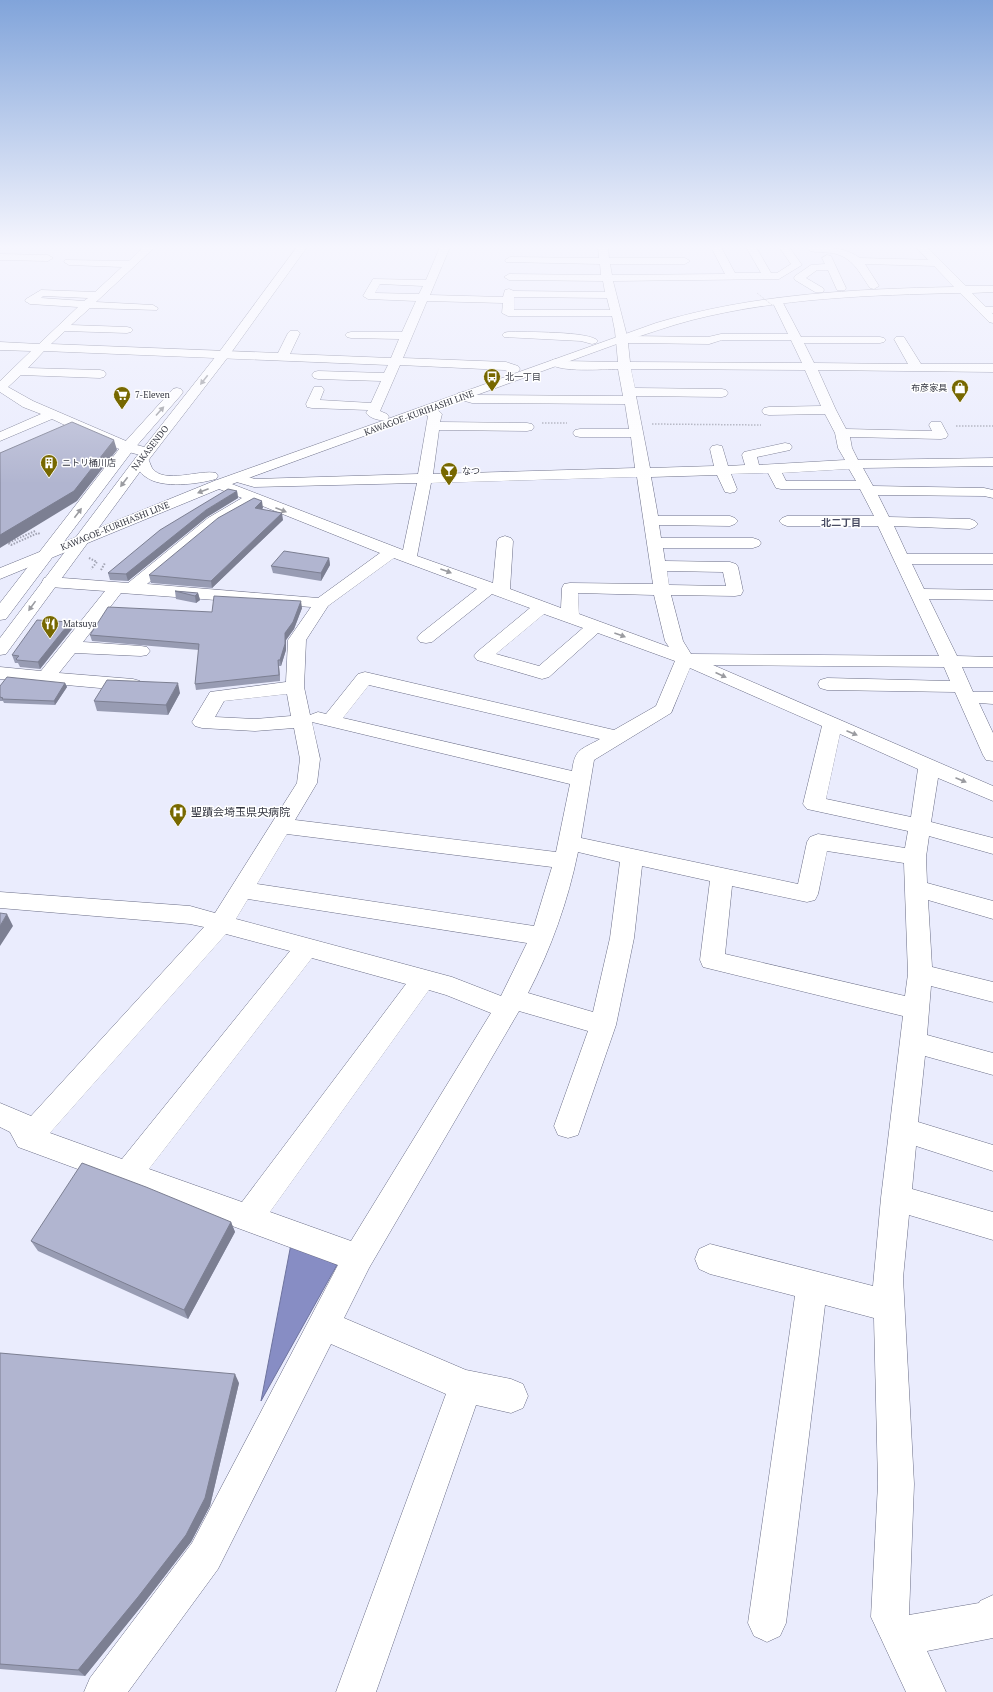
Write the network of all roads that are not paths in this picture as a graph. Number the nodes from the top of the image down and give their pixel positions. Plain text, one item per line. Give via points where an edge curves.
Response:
1 (231, 326) edge
2 (244, 326) edge
3 (411, 326) edge
4 (619, 326) edge
5 (644, 326) edge
6 (662, 326) edge
7 (737, 326) dead end
8 (788, 326) edge
9 (62, 328) joint
10 (127, 330) dead end
11 (294, 333) dead end
12 (352, 335) dead end
13 (508, 335) dead end
14 (621, 335) junction
15 (793, 335) junction
16 (406, 336) junction
17 (880, 340) dead end
18 (900, 340) dead end
19 (592, 341) junction
20 (0, 346) edge
21 (37, 352) junction
22 (210, 354) junction
23 (224, 354) junction
24 (282, 356) junction
25 (395, 361) junction
26 (556, 363) junction
27 (624, 366) junction
28 (810, 367) junction
29 (917, 368) junction
30 (993, 368) edge
31 (514, 369) junction
32 (18, 371) junction
33 (100, 374) dead end
34 (318, 375) dead end
35 (388, 377) junction
36 (0, 387) edge
37 (318, 390) dead end
38 (722, 392) dead end
39 (366, 394) dead end
40 (381, 394) junction
41 (464, 396) junction
42 (630, 396) junction
43 (426, 410) junction
44 (828, 410) junction
45 (769, 411) dead end
46 (379, 412) junction
47 (52, 414) junction
48 (936, 425) dead end
49 (433, 426) junction
50 (527, 427) dead end
51 (580, 433) dead end
52 (637, 433) junction
53 (842, 434) junction
54 (0, 438) edge
55 (128, 447) junction
56 (785, 447) dead end
57 (717, 449) dead end
58 (144, 455) junction
59 (993, 462) edge
60 (855, 464) junction
61 (753, 469) junction
62 (773, 469) junction
63 (722, 470) junction
64 (642, 472) junction
65 (238, 478) junction
66 (425, 478) junction
67 (215, 480) junction
68 (730, 489) dead end
69 (869, 492) junction
70 (993, 494) edge
71 (253, 498) junction
72 (951, 503) dead end
73 (650, 520) junction
74 (730, 521) dead end
75 (787, 521) dead end
76 (883, 521) junction
77 (94, 522) junction
78 (970, 524) dead end
79 (61, 536) junction
80 (80, 540) junction
81 (505, 541) dead end
82 (654, 543) junction
83 (754, 543) dead end
84 (46, 555) junction
85 (401, 555) junction
86 (901, 559) junction
87 (993, 559) edge
88 (0, 561) edge
89 (658, 566) junction
90 (0, 574) edge
91 (50, 582) junction
92 (124, 588) junction
93 (496, 589) junction
94 (662, 591) junction
95 (918, 594) junction
96 (993, 595) edge
97 (322, 603) junction
98 (543, 606) junction
99 (0, 615) edge
100 (570, 616) junction
101 (596, 626) junction
102 (426, 638) dead end
103 (70, 647) junction
104 (0, 650) edge
105 (141, 651) dead end
106 (685, 659) junction
107 (950, 661) junction
108 (993, 662) edge
109 (0, 673) edge
110 (46, 678) junction
111 (827, 684) dead end
112 (133, 685) edge
113 (295, 687) junction
114 (965, 692) junction
115 (993, 698) edge
116 (302, 717) junction
117 (330, 721) junction
118 (832, 724) junction
119 (617, 738) junction
120 (993, 755) edge
121 (929, 766) junction
122 (581, 780) junction
123 (993, 794) edge
124 (281, 826) junction
125 (920, 826) junction
126 (993, 846) edge
127 (568, 852) junction
128 (632, 856) junction
129 (915, 857) junction
130 (722, 876) junction
131 (916, 888) junction
132 (242, 890) junction
133 (0, 900) edge
134 (993, 910) edge
135 (221, 924) junction
136 (542, 936) junction
137 (307, 947) junction
138 (920, 974) junction
139 (423, 979) junction
140 (993, 992) edge
141 (510, 1004) junction
142 (916, 1010) junction
143 (603, 1025) junction
144 (913, 1042) junction
145 (993, 1064) edge
146 (0, 1115) edge
147 (568, 1126) dead end
148 (903, 1130) junction
149 (28, 1138) junction
150 (993, 1158) edge
151 (128, 1174) junction
152 (896, 1198) junction
153 (248, 1218) junction
154 (993, 1226) edge
155 (358, 1258) junction
156 (710, 1259) dead end
157 (812, 1286) junction
158 (889, 1306) junction
159 (324, 1326) junction
160 (466, 1386) junction
161 (511, 1396) dead end
162 (993, 1614) edge
163 (767, 1623) dead end
164 (900, 1637) junction
165 (104, 1692) edge
166 (356, 1692) edge
167 (926, 1692) edge

1 - 22 main road, NAKASENDO
2 - 23 main road, NAKASENDO
3 - 16 main road
4 - 14 main road
5 - 14 main road, KAWAGOE-KURIHASHI LINE
6 - 14 main road, KAWAGOE-KURIHASHI LINE
7 - 15 main road
8 - 15 main road
9 - 10 main road
9 - 21 main road
11 - 24 main road
12 - 16 main road
13 - 19 main road via 582,338
14 - 15 main road via 709,341 720,337
14 - 19 main road, KAWAGOE-KURIHASHI LINE
14 - 26 main road, KAWAGOE-KURIHASHI LINE
14 - 27 main road
15 - 17 main road
15 - 28 main road
16 - 25 main road
18 - 29 main road
19 - 31 main road, KAWAGOE-KURIHASHI LINE
20 - 21 main road
21 - 22 main road
21 - 32 main road
22 - 23 main road
55 -> 22 main road, NAKASENDO
23 - 24 main road
23 -> 58 main road, NAKASENDO
24 - 25 main road
25 - 31 main road via 506,366
25 - 35 main road
26 - 27 main road via 562,366
26 - 41 main road, KAWAGOE-KURIHASHI LINE
27 - 28 main road
27 - 42 main road
28 - 29 main road
28 - 44 main road
29 - 30 main road
31 - 46 main road, KAWAGOE-KURIHASHI LINE
32 - 33 main road
32 - 36 main road
34 - 35 main road
35 - 40 main road
36 - 47 main road via 28,404
37 - 46 main road via 312,404
38 - 42 main road
39 - 40 main road
40 - 46 main road
41 - 42 main road via 472,399
41 - 43 main road, KAWAGOE-KURIHASHI LINE
42 - 52 main road
43 - 49 main road via 435,414
43 - 65 main road, KAWAGOE-KURIHASHI LINE
44 - 45 main road
44 - 53 main road
46 - 67 main road, KAWAGOE-KURIHASHI LINE
47 - 54 main road
47 - 55 main road
48 - 53 main road via 941,435
49 - 50 main road
49 - 66 main road
51 - 52 main road
52 - 64 main road
53 - 60 main road via 845,448
55 - 58 main road
79 -> 55 main road, NAKASENDO
56 - 61 main road via 749,455
57 - 63 main road
58 - 67 main road via 143,467 153,476 164,479
58 -> 77 main road, NAKASENDO
59 - 60 main road
60 - 62 main road
60 - 69 main road
61 - 62 main road
61 - 63 main road
62 - 69 main road via 781,485
63 - 64 main road
63 - 68 main road
64 - 66 main road
64 - 73 main road
65 - 66 main road via 254,483
65 - 67 main road, KAWAGOE-KURIHASHI LINE
66 - 85 main road
67 - 71 main road
67 - 77 main road, KAWAGOE-KURIHASHI LINE
67 -> 80 main road, KAWAGOE-KURIHASHI LINE
69 - 70 main road
69 - 72 main road
69 - 76 main road
71 -> 85 main road
71 - 92 main road via 213,521
73 - 74 main road
73 - 82 main road
75 - 76 main road
76 - 78 main road
76 - 86 main road
77 - 79 main road, KAWAGOE-KURIHASHI LINE
77 - 80 main road, NAKASENDO
79 - 84 main road, NAKASENDO
79 - 88 main road, KAWAGOE-KURIHASHI LINE
80 - 84 main road, KAWAGOE-KURIHASHI LINE
80 - 91 main road, NAKASENDO
81 - 93 main road
82 - 83 main road
82 - 89 main road
84 - 90 main road, KAWAGOE-KURIHASHI LINE
84 - 99 main road, NAKASENDO
85 -> 93 main road
85 - 97 main road
86 - 87 main road
86 - 95 main road
89 - 94 main road
89 - 94 main road via 730,567 735,591
91 - 92 main road
91 -> 104 main road, NAKASENDO
92 - 97 main road
92 - 103 main road
93 - 98 main road
93 - 102 main road
94 - 100 main road via 570,588
94 - 106 main road via 674,641
95 - 96 main road
95 - 107 main road
97 - 113 main road via 297,640
98 - 100 main road
98 - 101 main road via 483,656 542,673
100 - 101 main road
101 -> 106 main road
103 - 105 main road
103 - 110 main road
106 - 107 main road
106 -> 118 main road
106 - 119 main road via 664,709
107 - 108 main road
107 - 114 main road
109 - 110 main road
110 - 112 main road
111 - 114 main road
113 - 116 main road
113 - 116 main road via 217,696 202,722 255,725
114 - 115 main road
114 - 120 main road
116 - 117 main road
116 - 124 main road via 310,759 307,783
117 - 119 main road via 365,678
117 - 122 main road
118 -> 121 main road
118 - 125 main road via 814,804
119 - 122 main road via 584,757
121 -> 123 main road
121 - 125 main road
122 - 127 main road
124 - 127 main road
124 - 132 main road
125 - 126 main road
125 - 129 main road
127 - 128 main road
127 - 136 main road
128 - 130 main road
128 - 143 main road via 622,938
129 - 130 main road via 818,842 807,894
129 - 131 main road
130 - 142 main road via 712,960
131 - 134 main road
131 - 138 main road
132 - 135 main road
132 - 136 main road
133 - 135 main road via 190,916
135 - 137 main road
135 - 149 main road
136 - 141 main road via 529,970
137 - 139 main road
137 - 151 main road
138 - 140 main road
138 - 142 main road
139 - 141 main road
139 - 153 main road
141 - 143 main road
141 - 155 main road
142 - 144 main road
143 - 147 main road
144 - 145 main road
144 - 148 main road
146 - 149 main road via 20,1123
148 - 150 main road
148 - 152 main road
149 - 151 main road
151 - 153 main road
152 - 154 main road
152 - 158 main road via 888,1278
153 - 155 main road
155 - 159 main road
156 - 157 main road
157 - 158 main road
157 - 163 main road
158 - 164 main road via 896,1484 890,1617
159 - 160 main road
159 - 165 main road via 205,1556
160 - 161 main road
160 - 166 main road
162 - 164 main road via 991,1620
164 - 167 main road

